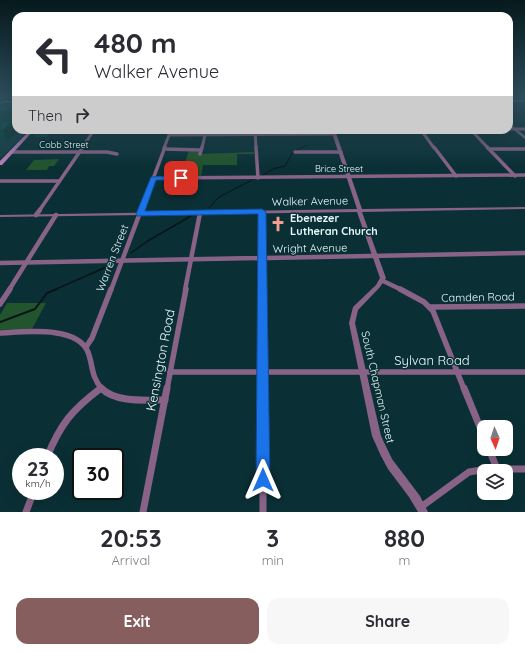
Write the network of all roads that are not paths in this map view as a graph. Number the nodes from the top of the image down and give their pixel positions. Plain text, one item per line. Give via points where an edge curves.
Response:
1 (514, 129) joint
2 (525, 129) edge
3 (28, 134) edge
4 (91, 134) edge
5 (222, 134) edge
6 (255, 134) edge
7 (335, 134) edge
8 (424, 134) edge
9 (475, 134) edge
10 (169, 135) joint
11 (205, 135) junction
12 (525, 138) edge
13 (164, 149) junction
14 (490, 149) junction
15 (525, 149) edge
16 (201, 150) junction
17 (10, 152) junction
18 (79, 152) junction
19 (295, 152) dead end
20 (340, 152) junction
21 (117, 154) dead end
22 (200, 154) dead end
23 (0, 164) edge
24 (525, 175) edge
25 (456, 176) junction
26 (516, 176) junction
27 (349, 177) junction
28 (153, 178) junction
29 (258, 178) junction
30 (0, 181) edge
31 (60, 181) junction
32 (525, 208) edge
33 (359, 210) junction
34 (262, 212) junction
35 (200, 213) junction
36 (140, 214) junction
37 (36, 215) junction
38 (56, 215) junction
39 (0, 216) edge
40 (525, 253) edge
41 (376, 256) junction
42 (262, 258) junction
43 (192, 260) junction
44 (122, 261) junction
45 (0, 263) edge
46 (27, 263) junction
47 (383, 281) junction
48 (0, 304) edge
49 (525, 306) edge
50 (431, 307) junction
51 (0, 333) edge
52 (86, 347) junction
53 (170, 372) junction
54 (262, 372) junction
55 (362, 372) junction
56 (458, 372) junction
57 (525, 372) edge
58 (101, 388) junction
59 (165, 400) junction
60 (477, 420) edge
61 (51, 448) edge
62 (513, 469) edge
63 (525, 469) edge
64 (477, 471) edge
65 (31, 500) edge
66 (422, 510) edge
67 (26, 512) edge
68 (143, 512) edge
69 (263, 512) edge

1 - 2 street
1 - 12 street
3 - 17 main road
4 - 18 street
5 - 11 street
6 - 29 street
7 - 20 street
8 - 25 street
9 - 14 street
10 - 11 street
10 - 13 street, Warren Street
11 - 16 street
13 - 16 street
13 - 28 street, Warren Street
14 - 15 street
14 - 26 street
16 - 22 street
17 - 18 street, Cobb Street
17 - 23 main road
18 - 21 street, Cobb Street
18 - 31 street
19 - 20 street
20 - 27 street
24 - 26 street, Brice Street
25 - 26 street, Brice Street
25 - 27 street, Brice Street
27 - 29 street, Brice Street
27 - 33 street
28 - 29 street, Brice Street
28 - 36 street, Warren Street
30 - 31 street
31 - 37 street
32 - 33 street, Walker Avenue
33 - 34 street, Walker Avenue
33 - 41 street
34 - 35 street, Walker Avenue
34 - 42 street
35 - 36 street, Walker Avenue
35 - 43 street, Kensington Road
36 - 38 street, Walker Avenue
36 - 44 street, Warren Street
37 - 38 street, Walker Avenue
37 - 39 street, Walker Avenue
38 - 46 street
40 - 41 street, Wright Avenue
41 - 42 street, Wright Avenue
41 - 47 street
42 - 43 street, Wright Avenue
42 - 54 street
43 - 44 street, Wright Avenue
43 - 53 street, Kensington Road
44 - 46 street, Wright Avenue
44 - 52 street, Warren Street via 92,338
45 - 46 street, Wright Avenue
46 - 48 street
47 - 50 street
47 - 55 street, South Chapman Street via 355,308 352,323
49 - 50 street, Camden Road
50 - 56 street
51 - 52 street via 63,334 77,339
52 - 58 street via 94,379
53 - 54 street, Sylvan Road
53 - 59 street, Kensington Road
54 - 55 street, Sylvan Road
54 - 69 street
55 - 56 street, Sylvan Road
55 - 66 street, South Chapman Street via 380,447
56 - 57 street, Sylvan Road
56 - 60 street
58 - 59 street via 125,399
58 - 61 street via 77,406 63,422
59 - 68 street, Kensington Road
62 - 63 street
64 - 66 street via 469,472
65 - 67 street

